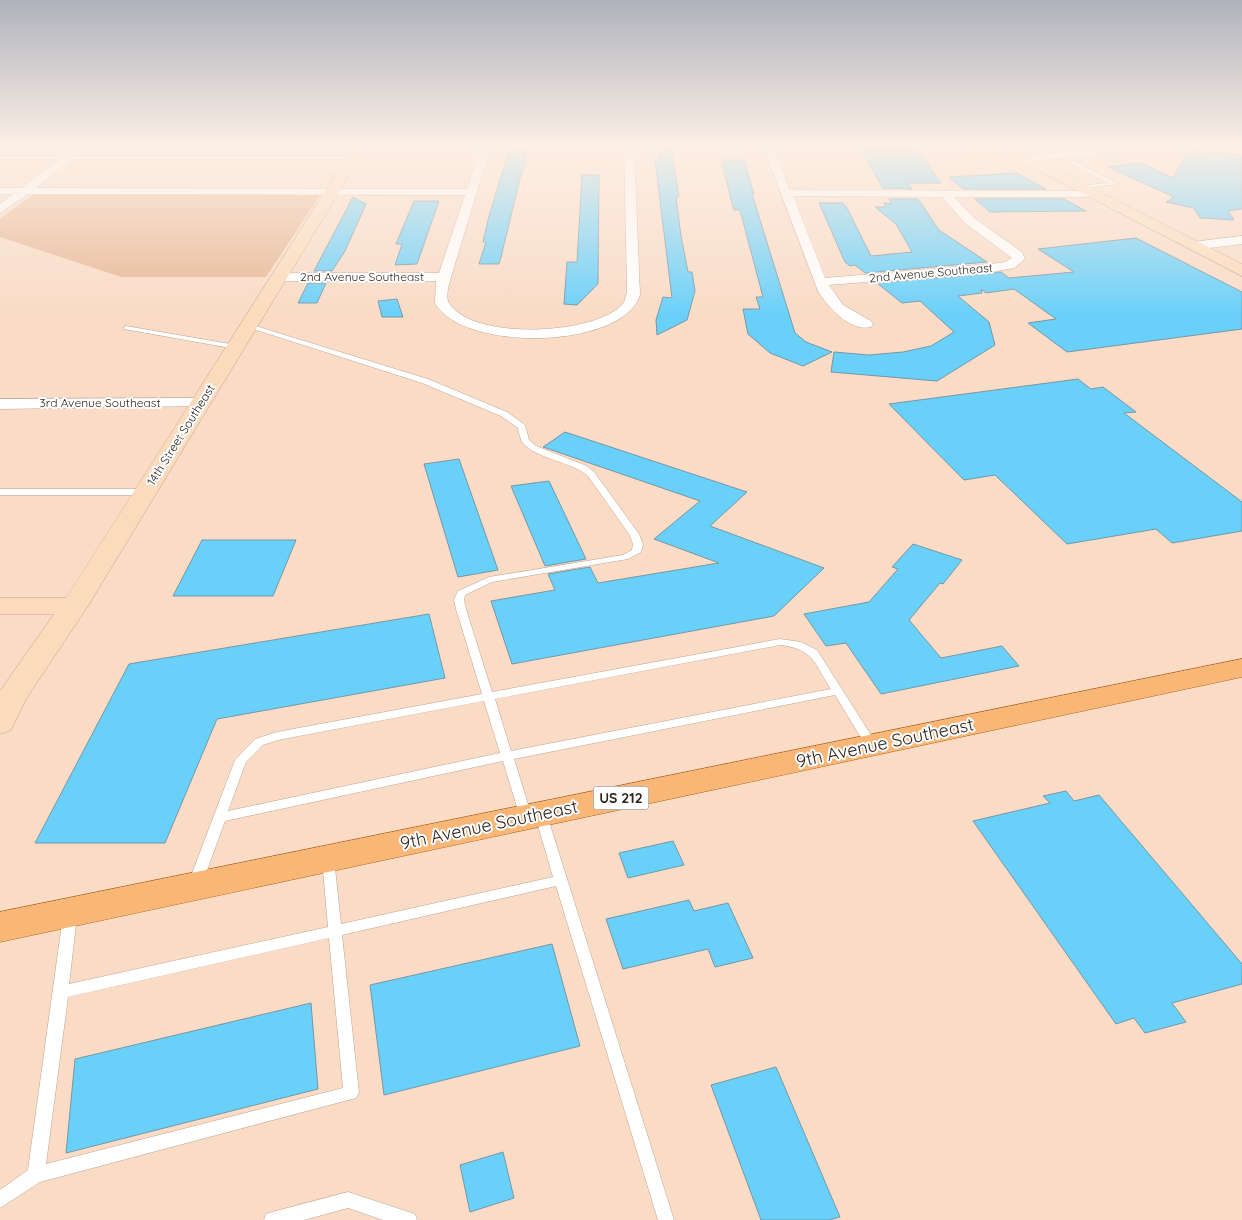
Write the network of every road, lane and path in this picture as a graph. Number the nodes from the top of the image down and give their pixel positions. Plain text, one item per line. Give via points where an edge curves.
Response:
1 (325, 203) edge
2 (468, 203) edge
3 (631, 203) edge
4 (790, 203) edge
5 (953, 203) edge
6 (1108, 203) edge
7 (1242, 240) edge
8 (1193, 246) junction
9 (1242, 271) edge
10 (280, 276) junction
11 (444, 277) junction
12 (820, 282) junction
13 (866, 324) dead end
14 (249, 326) junction
15 (126, 328) dead end
16 (236, 347) junction
17 (200, 403) junction
18 (0, 404) edge
19 (0, 492) edge
20 (145, 492) junction
21 (0, 606) edge
22 (74, 606) junction
23 (1242, 668) edge
24 (838, 691) junction
25 (488, 696) junction
26 (0, 723) edge
27 (872, 746) junction
28 (507, 756) junction
29 (533, 816) junction
30 (220, 817) junction
31 (328, 859) junction
32 (561, 880) junction
33 (194, 887) junction
34 (70, 912) junction
35 (0, 927) edge
36 (336, 930) junction
37 (61, 992) junction
38 (36, 1175) junction
39 (0, 1200) edge
40 (272, 1220) edge
41 (409, 1220) edge
42 (666, 1220) edge

1 - 10 street, 14th Street Southeast
2 - 11 street
3 - 11 street via 632,300 616,315 567,331 544,334 494,330 460,320 444,306 441,289
4 - 12 street
5 - 12 street, 2nd Avenue Southeast via 970,221 1018,254 1019,259 968,270
6 - 8 street
7 - 8 street
8 - 9 street
10 - 11 street, 2nd Avenue Southeast
10 - 14 street, 14th Street Southeast
12 - 13 street via 831,303
14 - 16 street, 14th Street Southeast
14 - 25 lane via 425,381 504,414 522,427 525,441 533,448 584,468 591,474 634,534 638,544 636,552 625,557 489,580 461,593 461,609
15 - 16 lane
16 - 17 street, 14th Street Southeast
17 - 18 street, 3rd Avenue Southeast
17 - 20 street, 14th Street Southeast
19 - 20 lane
20 - 22 street, 14th Street Southeast
21 - 22 street
22 - 26 street, 14th Street Southeast via 12,698
23 - 27 main road, 9th Avenue Southeast / US 212
24 - 25 lane via 813,652 798,644 780,642
24 - 27 lane
24 - 28 lane
25 - 28 lane
25 - 30 lane via 259,742 241,760
27 - 29 main road, 9th Avenue Southeast / US 212
28 - 29 lane
28 - 30 lane
29 - 31 main road, 9th Avenue Southeast / US 212
29 - 32 lane
30 - 33 lane
31 - 33 main road, 9th Avenue Southeast / US 212
31 - 36 lane
32 - 36 lane
32 - 42 lane
33 - 34 main road, 9th Avenue Southeast / US 212
34 - 35 main road, 9th Avenue Southeast / US 212
34 - 37 lane
36 - 37 lane
36 - 38 lane via 351,1092
37 - 38 lane
38 - 39 lane
40 - 41 lane via 348,1200

